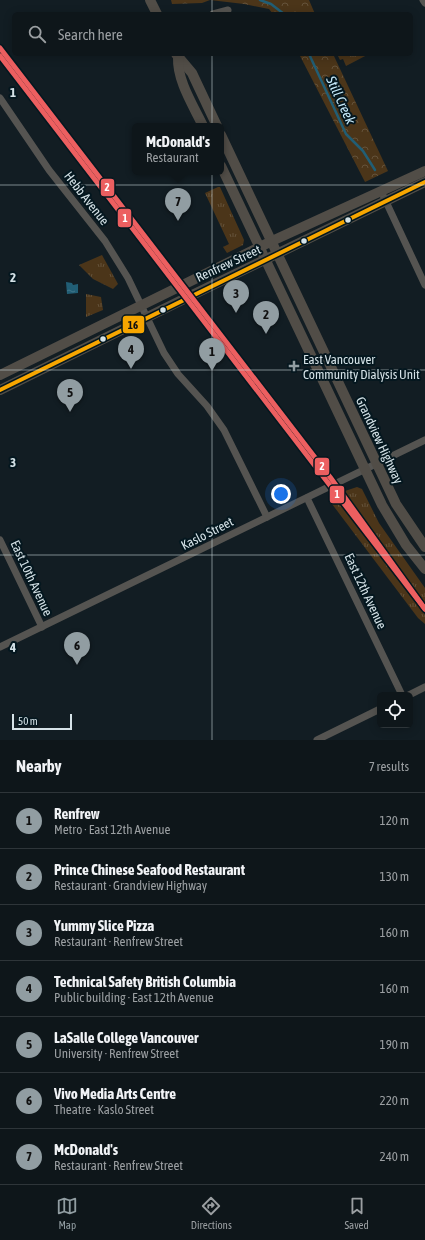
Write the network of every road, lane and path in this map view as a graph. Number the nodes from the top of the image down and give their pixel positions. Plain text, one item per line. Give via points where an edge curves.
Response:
1 (150, 0) edge
2 (423, 0) edge
3 (425, 3) edge
4 (228, 10) dead end
5 (156, 12) edge
6 (220, 12) edge
7 (177, 56) edge
8 (0, 98) edge
9 (202, 123) edge
10 (216, 123) edge
11 (224, 141) edge
12 (425, 171) edge
13 (224, 172) edge
14 (425, 182) edge
15 (380, 191) junction
16 (385, 201) junction
17 (272, 241) junction
18 (260, 247) junction
19 (278, 254) junction
20 (266, 260) junction
21 (425, 285) edge
22 (141, 305) junction
23 (147, 317) junction
24 (0, 375) edge
25 (0, 390) edge
26 (425, 440) edge
27 (376, 464) junction
28 (365, 469) junction
29 (307, 498) junction
30 (267, 517) junction
31 (0, 540) edge
32 (425, 547) edge
33 (425, 569) edge
34 (42, 627) junction
35 (0, 647) edge
36 (425, 687) edge
37 (401, 692) edge
38 (413, 693) edge
39 (377, 710) edge
40 (317, 740) edge

1 - 5 main road
2 - 3 street
4 - 6 street
7 - 9 main road via 180,76
7 - 10 main road via 192,73
8 - 22 street, Hebb Avenue via 50,170 105,240
11 - 17 main road, Grandview Highway
12 - 15 main road, Renfrew Street
13 - 18 main road, Grandview Highway
14 - 16 main road, Renfrew Street
15 - 16 street
15 - 17 main road, Renfrew Street
16 - 19 main road, Renfrew Street
16 - 21 street
17 - 18 main road, Renfrew Street
17 - 19 main road, Grandview Highway
18 - 20 main road, Grandview Highway
18 - 22 main road, Renfrew Street
19 - 20 main road, Renfrew Street
19 - 27 main road, Grandview Highway
20 - 23 main road, Renfrew Street
20 - 28 main road, Grandview Highway
22 - 23 street, Hebb Avenue
22 - 24 main road, Renfrew Street
23 - 25 main road, Renfrew Street
23 - 30 street via 164,353 178,374 207,406 224,430
26 - 27 street, Kaslo Street
27 - 28 street, Kaslo Street
27 - 32 main road, Grandview Highway via 396,504
28 - 29 street, Kaslo Street
28 - 33 main road, Grandview Highway via 393,525
29 - 30 street, Kaslo Street
29 - 37 street, East 12th Avenue
30 - 34 street, Kaslo Street
31 - 34 street, East 10th Avenue
34 - 35 street, Kaslo Street
36 - 38 street
39 - 40 street

